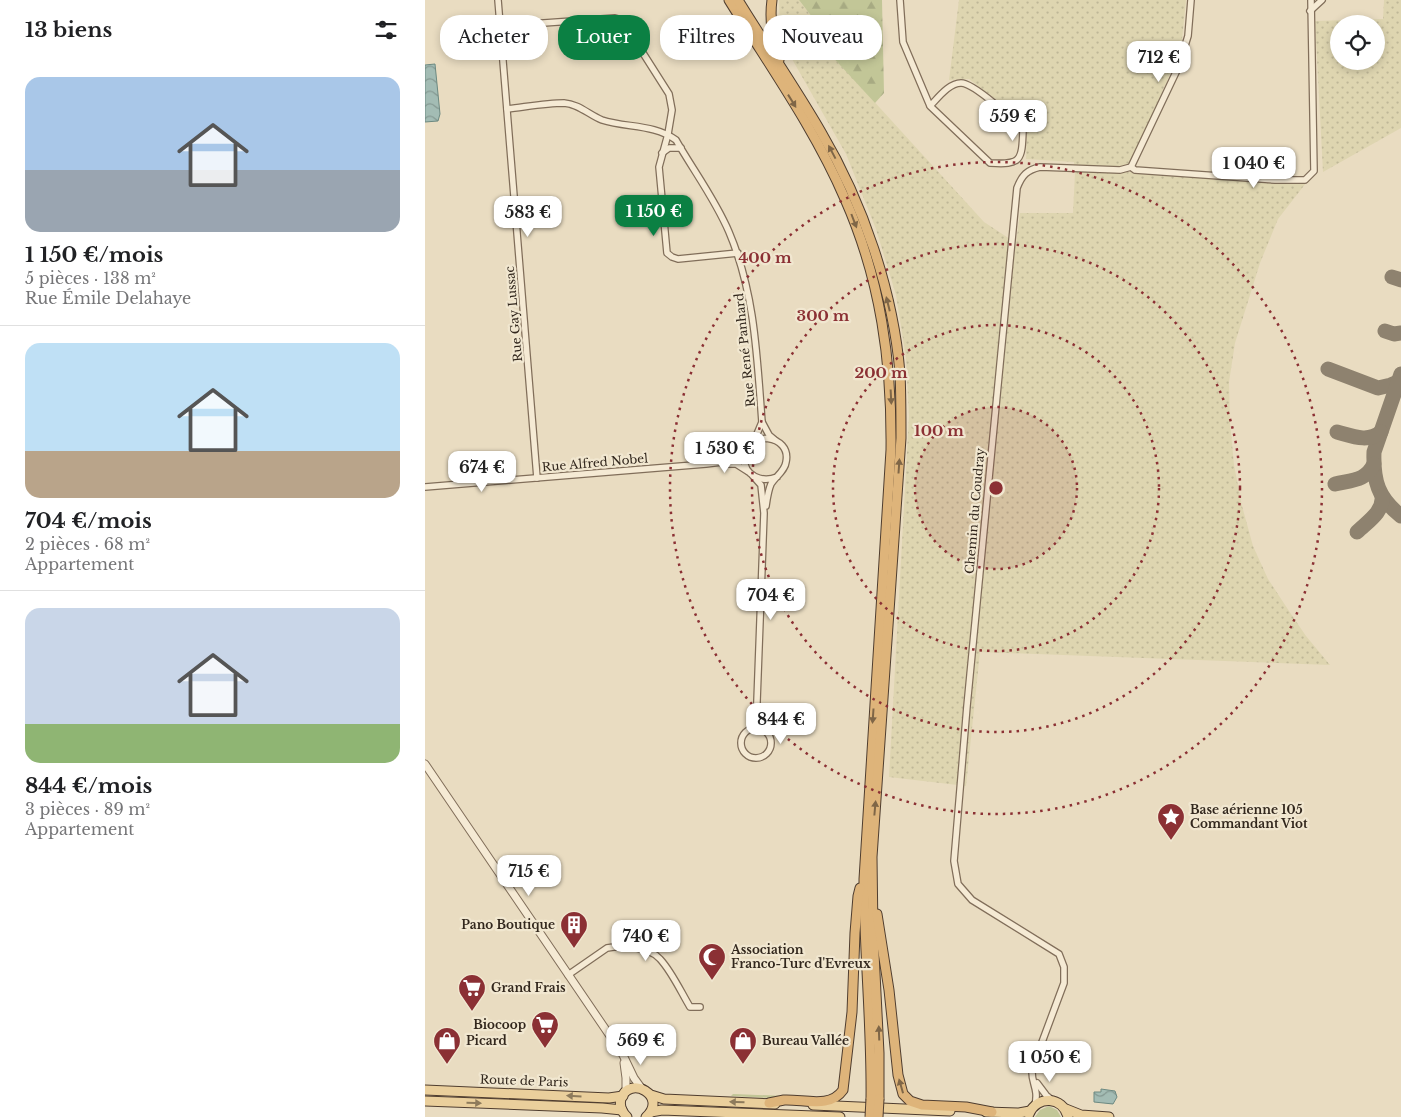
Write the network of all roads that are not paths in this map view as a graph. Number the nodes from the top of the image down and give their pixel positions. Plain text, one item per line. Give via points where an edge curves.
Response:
1 (498, 0) edge
2 (729, 0) edge
3 (738, 0) edge
4 (771, 0) edge
5 (900, 0) edge
6 (1191, 0) edge
7 (1311, 0) edge
8 (1322, 0) edge
9 (1310, 11) junction
10 (499, 15) edge
11 (548, 23) edge
12 (503, 60) edge
13 (782, 70) junction
14 (930, 106) junction
15 (507, 109) junction
16 (668, 134) junction
17 (681, 148) junction
18 (662, 153) junction
19 (1131, 167) junction
20 (738, 253) junction
21 (762, 422) junction
22 (775, 440) junction
23 (754, 441) junction
24 (744, 455) junction
25 (706, 464) junction
26 (751, 474) junction
27 (777, 476) junction
28 (537, 478) junction
29 (425, 487) edge
30 (764, 513) junction
31 (756, 728) junction
32 (425, 764) edge
33 (872, 857) junction
34 (863, 879) junction
35 (568, 975) junction
36 (700, 1007) dead end
37 (623, 1055) junction
38 (1034, 1080) junction
39 (642, 1088) junction
40 (425, 1090) edge
41 (624, 1094) junction
42 (651, 1095) junction
43 (875, 1099) junction
44 (1052, 1100) junction
45 (425, 1101) edge
46 (769, 1103) junction
47 (1031, 1111) edge
48 (992, 1112) junction
49 (1067, 1113) edge
50 (624, 1114) edge
51 (649, 1115) edge
52 (840, 1117) edge
53 (870, 1117) edge
54 (878, 1117) edge
55 (1109, 1117) edge

1 - 10 street, Rue Gay Lussac
2 -> 34 highway via 821,148 846,200 874,283 887,348 891,450
3 - 13 highway
4 - 13 highway via 773,39
5 - 14 street via 903,42
6 - 19 street via 1188,36 1178,68
7 - 9 street, Chemin du Coudray
8 - 9 street
9 - 19 street, Chemin du Coudray via 1314,171 1305,180 1135,170
11 - 16 street via 622,20 669,94 672,110
12 - 15 street, Rue Gay Lussac
33 -> 13 highway via 901,438 899,372 891,315 864,222 822,133
14 - 14 street via 951,86 961,82 973,87 1023,130 1018,160 1010,164 990,163
15 - 16 street via 565,103 579,106 604,120
15 - 28 street, Rue Gay Lussac
16 - 17 street, Rue René Panhard
16 - 18 street
17 - 18 street via 669,148
17 - 20 street, Rue René Panhard via 721,215
18 - 20 street via 659,167 667,254 678,259
19 - 38 street, Chemin du Coudray via 1120,170 1040,166 1029,169 1017,188 954,861 958,884 972,900 1059,954 1064,967 1064,982 1032,1069
20 - 21 street, Rue René Panhard via 754,320
21 - 22 street, Rue René Panhard
21 - 23 street, Rue René Panhard
22 - 23 street via 765,437
22 - 27 street via 787,456 784,469
23 - 24 street
24 - 25 street, Rue Alfred Nobel via 730,461
24 - 26 street
25 - 26 street, Rue Alfred Nobel via 736,464
25 - 28 street, Rue Alfred Nobel
26 - 27 street via 763,480
26 - 30 street via 761,485
27 - 30 street
28 - 29 street, Rue Alfred Nobel
30 - 31 street
31 - 31 street via 745,734 741,742 746,754 755,757 764,755 771,743 768,734
32 - 35 street
43 -> 33 highway via 879,1053
48 -> 33 highway via 915,1103 901,1090
34 - 43 highway
34 - 46 highway via 857,896 852,1012 843,1090 829,1101
35 - 36 street via 607,948 646,950 659,958 690,1006
35 - 37 street
37 - 39 street
37 - 41 street via 626,1072
38 - 44 street
38 - 47 street, Chemin du Coudray via 1037,1095
39 - 41 main road, Route de Paris via 633,1088
39 - 42 main road
41 -> 40 main road, Route de Paris via 609,1098
41 - 50 main road via 621,1100
46 -> 42 main road via 664,1099
42 - 51 main road via 653,1104
43 - 53 highway, bridge
43 - 54 highway, bridge
44 - 47 main road via 1045,1100
44 - 49 main road
45 -> 50 main road, Route de Paris via 602,1108
46 - 48 main road
47 - 48 main road
49 - 55 main road
51 - 52 main road via 662,1110

